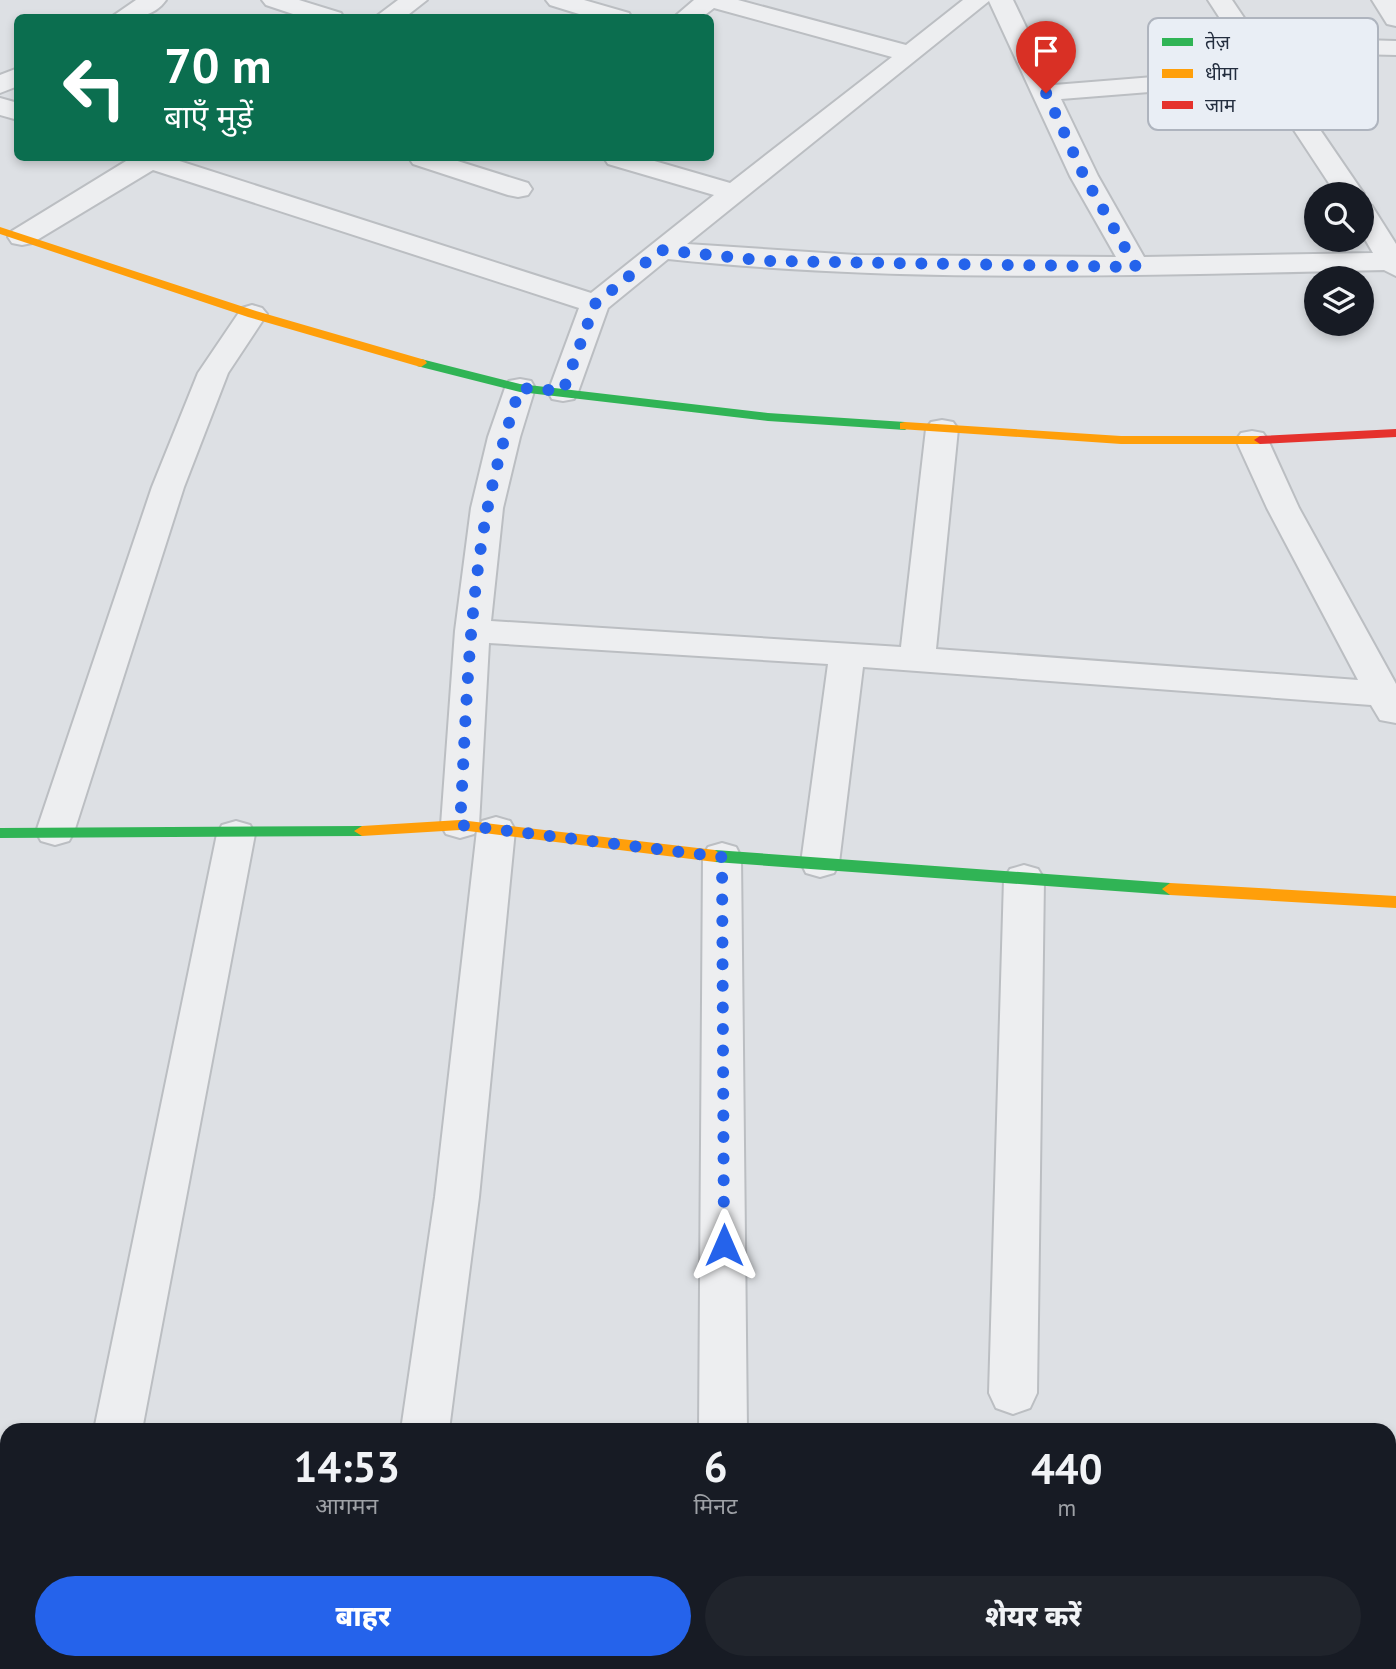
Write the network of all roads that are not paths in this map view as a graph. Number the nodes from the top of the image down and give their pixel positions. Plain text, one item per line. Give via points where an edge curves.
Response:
1 (154, 0) edge
2 (274, 0) edge
3 (415, 0) edge
4 (558, 0) edge
5 (978, 0) edge
6 (1001, 0) edge
7 (1220, 0) edge
8 (1384, 0) edge
9 (129, 14) edge
10 (319, 14) edge
11 (392, 14) edge
12 (606, 14) edge
13 (691, 14) edge
14 (1232, 18) edge
15 (1396, 19) edge
16 (1378, 48) edge
17 (1396, 48) edge
18 (911, 54) junction
19 (1148, 85) edge
20 (1046, 93) junction
21 (1306, 130) edge
22 (144, 161) edge
23 (158, 161) edge
24 (431, 161) edge
25 (627, 161) edge
26 (1342, 182) edge
27 (518, 189) dead end
28 (732, 192) junction
29 (1374, 232) edge
30 (11, 234) edge
31 (661, 250) junction
32 (1394, 264) edge
33 (1136, 267) junction
34 (595, 304) junction
35 (252, 314) junction
36 (520, 388) junction
37 (563, 391) junction
38 (942, 429) junction
39 (1396, 433) edge
40 (1252, 440) junction
41 (472, 631) junction
42 (847, 654) junction
43 (917, 659) junction
44 (1390, 706) edge
45 (478, 827) junction
46 (55, 832) junction
47 (0, 833) edge
48 (236, 834) junction
49 (722, 857) junction
50 (820, 863) junction
51 (1024, 879) junction
52 (1396, 902) edge
53 (1013, 1393) dead end
54 (119, 1423) edge
55 (426, 1423) edge
56 (723, 1423) edge

1 - 9 street
2 - 10 street
3 - 11 street
4 - 12 street
5 - 18 street
6 - 20 street
7 - 14 street
8 - 15 street
13 - 18 street via 710,0
16 - 17 street
18 - 28 street
19 - 20 street
20 - 33 street via 1084,176
21 - 26 street
22 - 30 street
23 - 34 street
24 - 27 street
25 - 28 street
28 - 31 street
29 - 32 street
30 - 35 street
31 - 33 street via 769,261
31 - 34 street
32 - 33 street
34 - 37 street
35 - 36 street
35 - 46 street via 213,373 168,487
36 - 37 street
36 - 41 street via 488,508
37 - 38 street via 768,417
38 - 40 street via 1121,440
38 - 43 street
39 - 40 street
40 - 44 street via 1283,508
41 - 42 street
41 - 45 street
42 - 43 street
42 - 50 street
43 - 44 street
45 - 48 street
45 - 49 street
45 - 55 street via 457,1197
46 - 47 street
46 - 48 street
48 - 54 street
49 - 50 street
49 - 56 street
50 - 51 street
51 - 52 street
51 - 53 street

